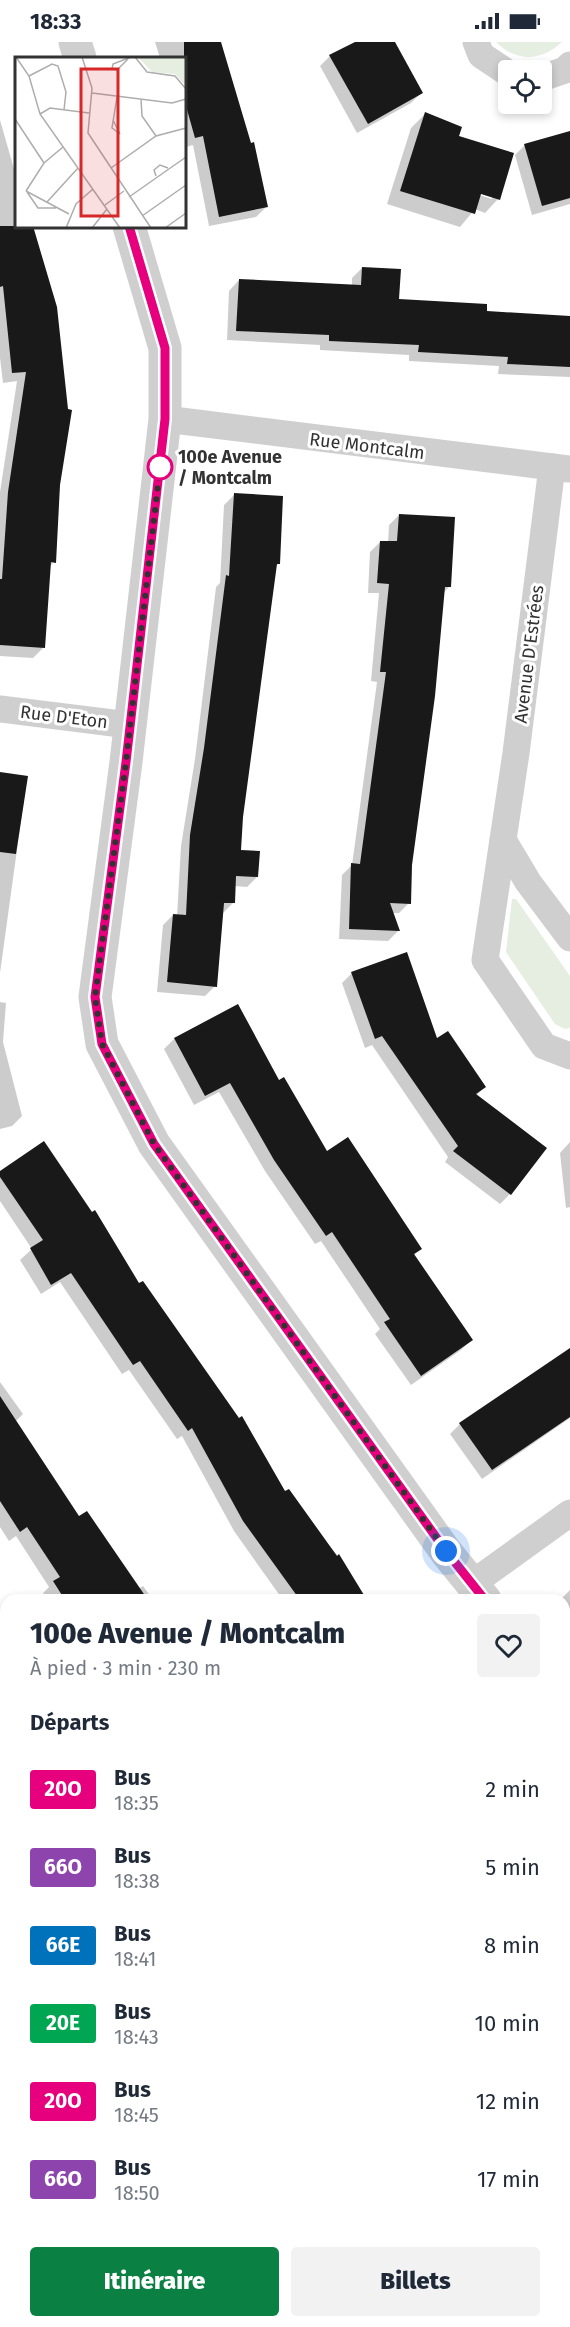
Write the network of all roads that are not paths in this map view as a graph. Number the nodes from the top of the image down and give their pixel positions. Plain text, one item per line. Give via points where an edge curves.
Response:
1 (75, 42) edge
2 (476, 42) edge
3 (80, 57) edge
4 (570, 65) edge
5 (498, 68) edge
6 (552, 75) edge
7 (130, 228) edge
8 (165, 419) junction
9 (561, 468) edge
10 (0, 709) edge
11 (129, 725) junction
12 (502, 840) junction
13 (570, 938) edge
14 (570, 1056) edge
15 (570, 1513) edge
16 (479, 1592) edge

1 - 3 street
2 - 5 street via 482,55
4 - 6 street
7 - 8 street via 165,348
8 - 9 street, Rue Montcalm
8 - 11 street
9 - 12 street, Avenue D'Estrées
10 - 11 street, Rue D'Eton
11 - 16 street via 95,997 102,1044 154,1144
12 - 13 street
12 - 14 street, Avenue D'Estrées via 485,960 544,1046
15 - 16 street

